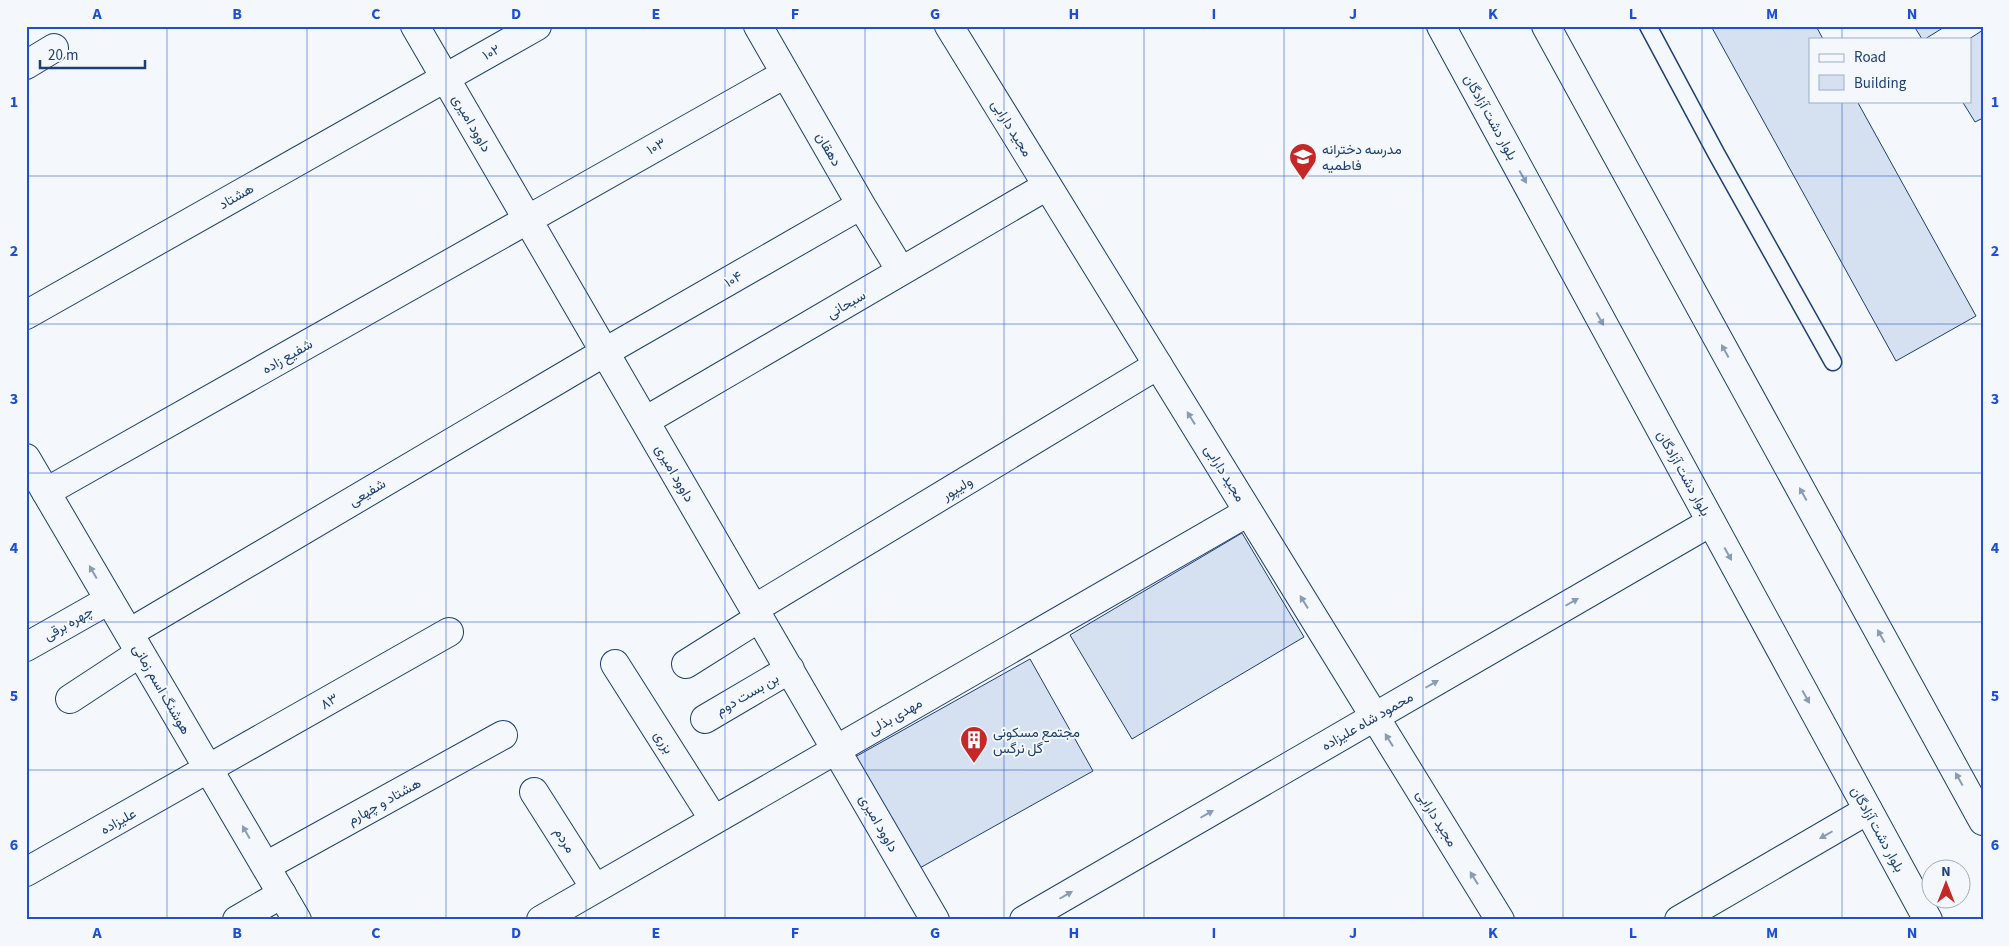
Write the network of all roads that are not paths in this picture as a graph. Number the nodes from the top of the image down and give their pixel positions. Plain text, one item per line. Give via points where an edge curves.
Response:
1 (415, 26) edge
2 (537, 26) edge
3 (758, 26) edge
4 (949, 26) edge
5 (1441, 26) edge
6 (1546, 26) edge
7 (1648, 26) edge
8 (54, 48) dead end
9 (26, 65) edge
10 (785, 74) junction
11 (446, 78) junction
12 (1048, 186) junction
13 (861, 205) junction
14 (527, 219) junction
15 (901, 271) junction
16 (26, 315) edge
17 (605, 352) junction
18 (1832, 362) dead end
19 (1158, 365) junction
20 (645, 421) junction
21 (26, 458) edge
22 (46, 492) junction
23 (1248, 512) junction
24 (1710, 522) junction
25 (109, 600) junction
26 (757, 613) junction
27 (449, 632) dead end
28 (135, 643) junction
29 (26, 647) edge
30 (615, 664) dead end
31 (686, 664) dead end
32 (790, 669) junction
33 (70, 700) dead end
34 (1375, 717) junction
35 (705, 719) dead end
36 (503, 735) dead end
37 (836, 749) junction
38 (209, 769) junction
39 (534, 792) dead end
40 (1868, 810) junction
41 (714, 820) junction
42 (1983, 822) edge
43 (266, 866) junction
44 (26, 872) edge
45 (595, 888) junction
46 (282, 894) junction
47 (237, 920) edge
48 (297, 920) edge
49 (541, 920) edge
50 (935, 920) edge
51 (1024, 920) edge
52 (1500, 920) edge
53 (1679, 920) edge
54 (1928, 920) edge

1 - 11 street, داوود امیری
2 - 11 street, ۱۰۲
3 - 10 street, دهقان
4 - 12 street, مجید دارابی
5 -> 24 street, بلوار دشت آزادگان
42 -> 6 street
7 - 18 lane
8 - 9 street
10 - 13 street, دهقان
10 - 14 street, ۱۰۳
11 - 14 street, داوود امیری
11 - 16 street, هشتاد
12 - 15 street, سبحانی
12 - 19 street, مجید دارابی
13 - 15 street, دهقان
13 - 17 street, ۱۰۴
14 - 17 street, داوود امیری
14 - 22 street, شفیع زاده
15 - 20 street, سبحانی
17 - 20 street, داوود امیری
17 - 28 street, شفیعی
23 -> 19 street, مجید دارابی
19 - 26 street, ولیپور
20 - 26 street, داوود امیری
21 - 22 street, هوشنگ اسم زمانی
25 -> 22 street, هوشنگ اسم زمانی
34 -> 23 street, مجید دارابی
23 - 37 street, مهدی بذلی
34 -> 24 street, محمود شاه علیزاده
24 -> 40 street, بلوار دشت آزادگان
25 - 28 street, هوشنگ اسم زمانی
25 - 29 street, چهره برقی
26 - 31 street, ولیپور
26 - 32 street, داوود امیری
27 - 38 street, ۸۳
28 - 33 street, شفیعی
28 - 38 street, هوشنگ اسم زمانی
30 - 41 street, بزری
32 - 35 street, بن بست دوم
32 - 37 street, داوود امیری
51 -> 34 street, محمود شاه علیزاده
52 -> 34 street, مجید دارابی
36 - 43 street, هشتاد و چهارم
37 - 41 street, مهدی بذلی
37 - 50 street, داوود امیری
43 -> 38 street, هوشنگ اسم زمانی
38 - 44 street, علیزاده
39 - 45 street, مردم
40 -> 53 street
40 - 54 street, بلوار دشت آزادگان
41 - 45 street, مهدی بذلی
43 - 46 street, هوشنگ اسم زمانی
45 - 49 street, مهدی بذلی
46 - 47 street
46 - 48 street, هوشنگ اسم زمانی

